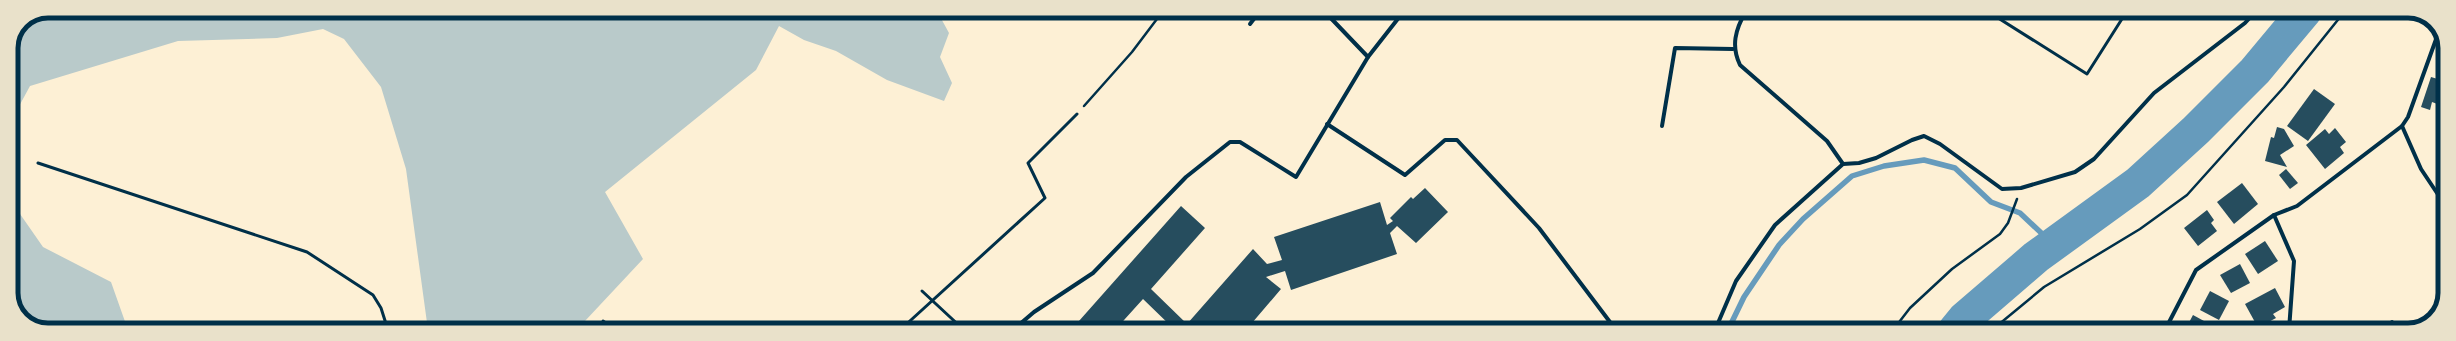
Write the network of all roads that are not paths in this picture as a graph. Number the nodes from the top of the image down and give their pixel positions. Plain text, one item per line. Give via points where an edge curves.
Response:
1 (1255, 18) edge
2 (1331, 18) edge
3 (1399, 18) edge
4 (1742, 18) edge
5 (1998, 18) edge
6 (2123, 18) edge
7 (2249, 18) edge
8 (1250, 24) dead end
9 (2436, 39) edge
10 (1733, 49) junction
11 (1368, 57) junction
12 (1077, 114) road end
13 (1327, 124) junction
14 (1662, 126) dead end
15 (2402, 126) junction
16 (38, 163) dead end
17 (1843, 164) junction
18 (2438, 194) edge
19 (2274, 215) junction
20 (922, 291) dead end
21 (932, 302) junction
22 (603, 321) dead end
23 (1609, 322) edge
24 (386, 323) edge
25 (606, 323) edge
26 (908, 323) edge
27 (956, 323) edge
28 (1021, 323) edge
29 (1718, 323) edge
30 (2169, 323) edge
31 (2289, 323) edge

1 - 8 street
2 - 11 street
3 - 11 street
4 - 10 street
5 - 6 lane via 2087,74
7 - 17 street via 2154,93 2094,158 2075,172 2021,188 2002,189 1940,144 1924,136 1876,158
9 - 15 street via 2408,118
10 - 14 street via 1675,48
10 - 17 street via 1740,65 1827,141
11 - 13 street
12 - 21 lane via 1028,163 1045,198
13 - 23 street via 1405,175 1445,140 1457,140 1539,228
13 - 28 street via 1296,177 1240,142 1230,142 1186,177 1093,273
15 - 18 street via 2421,169
15 - 19 street via 2297,206
16 - 24 lane via 307,252 373,296 381,308
17 - 29 street via 1775,225 1736,281
19 - 30 street via 2196,270
19 - 31 street via 2294,261
20 - 21 lane
21 - 26 lane
21 - 27 lane
22 - 25 lane

